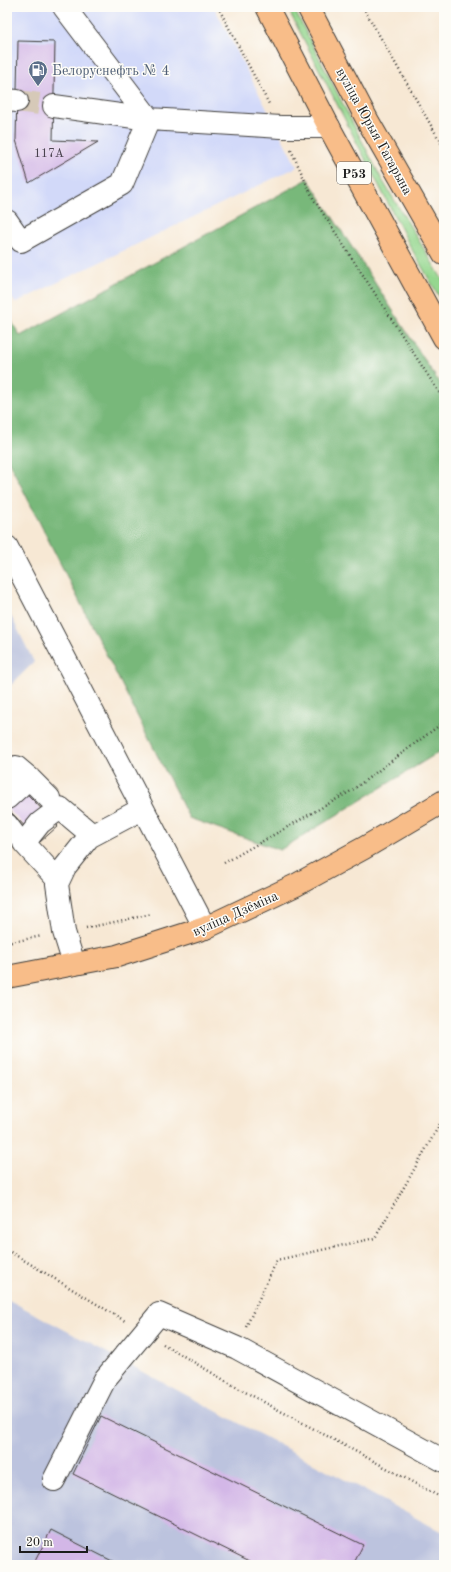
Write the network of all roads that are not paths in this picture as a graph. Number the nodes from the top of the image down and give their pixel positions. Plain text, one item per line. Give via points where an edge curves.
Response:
1 (64, 7) edge
2 (267, 7) edge
3 (308, 7) edge
4 (54, 106) tunnel mouth
5 (149, 119) junction
6 (329, 127) junction
7 (7, 221) edge
8 (444, 254) edge
9 (444, 338) edge
10 (7, 547) edge
11 (15, 770) edge
12 (7, 798) edge
13 (444, 801) edge
14 (54, 803) junction
15 (142, 809) junction
16 (15, 834) edge
17 (92, 836) junction
18 (58, 880) junction
19 (205, 928) junction
20 (74, 964) junction
21 (7, 977) edge
22 (444, 1461) edge
23 (54, 1480) dead end

1 - 5 lane
2 - 6 main road, Р53
3 - 8 main road, вуліца Юрыя Гагарына / Р53 via 369,123
4 - 5 lane
5 - 6 lane via 281,127
5 - 7 lane via 122,184 21,241
6 - 9 main road, Р53
10 - 15 lane
11 - 12 lane
11 - 14 lane
13 - 19 main road, вуліца Дзёміна via 296,885
14 - 16 lane via 40,823
14 - 17 lane
15 - 17 lane
15 - 19 lane
16 - 18 lane
17 - 18 lane via 65,867
18 - 20 lane via 64,932
19 - 20 main road, вуліца Дзёміна via 117,956
20 - 21 main road, вуліца Дзёміна
22 - 23 lane via 236,1348 159,1314 105,1380

